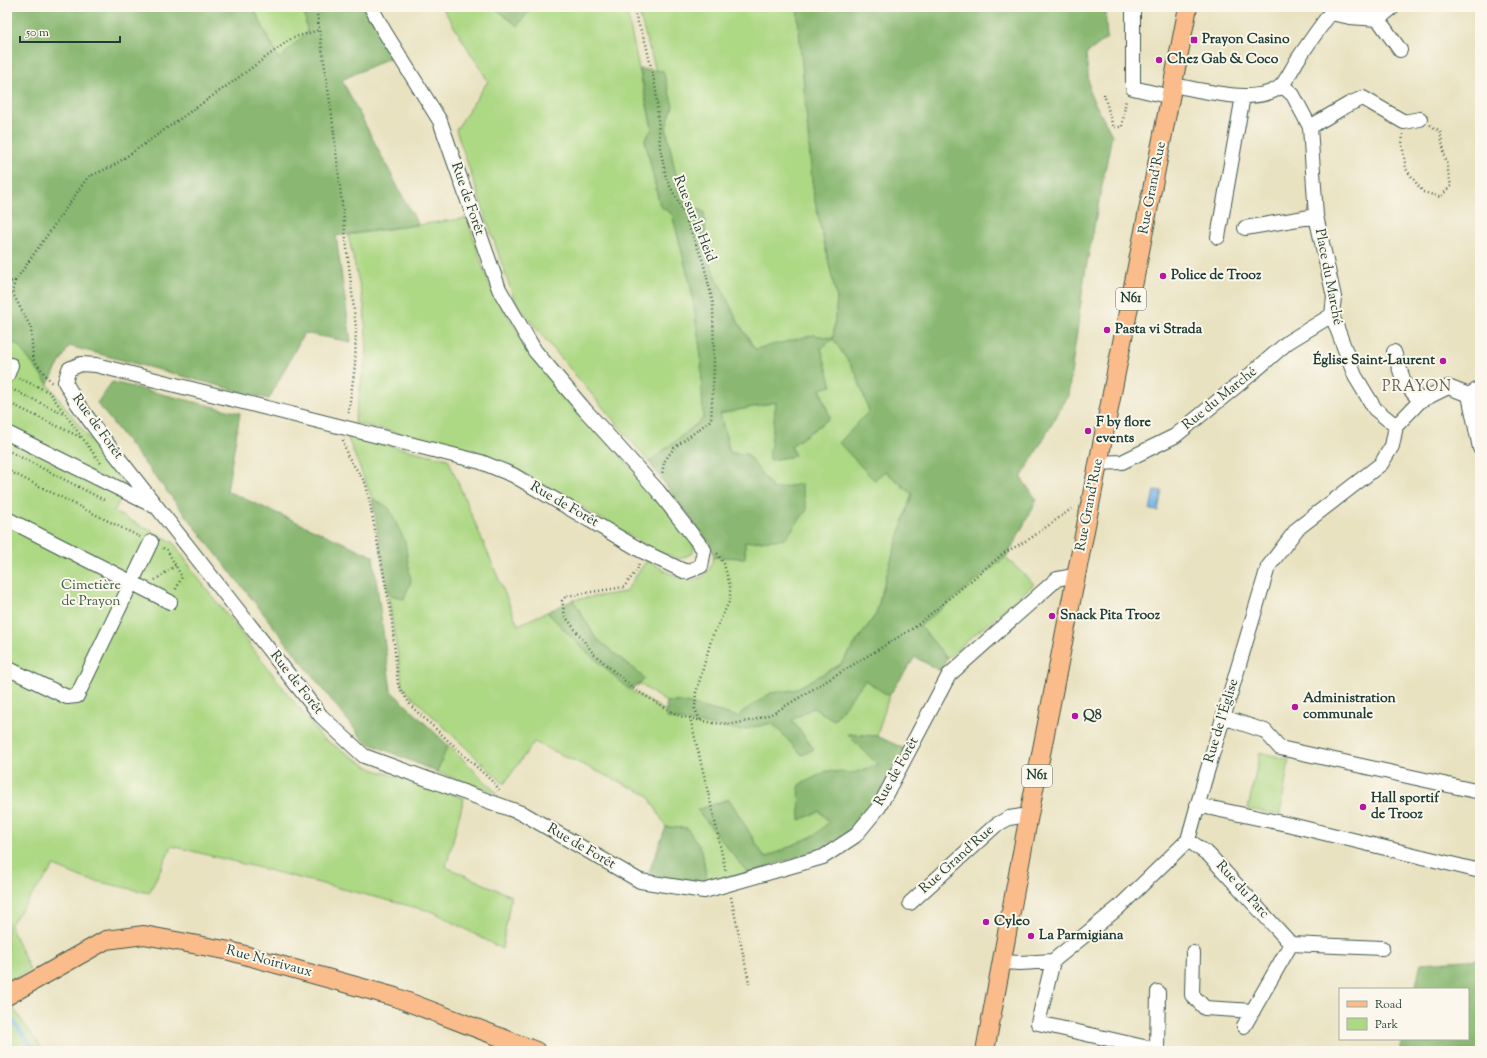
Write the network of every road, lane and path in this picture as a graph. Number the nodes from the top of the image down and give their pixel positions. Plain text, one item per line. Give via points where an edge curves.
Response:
1 (316, 7) edge
2 (371, 7) edge
3 (632, 7) edge
4 (1133, 7) edge
5 (1188, 7) edge
6 (1393, 7) edge
7 (1333, 10) edge
8 (1378, 19) junction
9 (319, 30) junction
10 (1400, 50) dead end
11 (1282, 85) junction
12 (1133, 88) junction
13 (1172, 91) junction
14 (1104, 94) dead end
15 (1243, 96) junction
16 (1420, 119) joint
17 (1404, 122) junction
18 (1310, 127) junction
19 (1316, 216) junction
20 (1245, 228) dead end
21 (1218, 237) dead end
22 (7, 282) edge
23 (15, 282) junction
24 (1335, 322) junction
25 (1394, 352) dead end
26 (8, 375) edge
27 (65, 382) junction
28 (1475, 392) edge
29 (1420, 401) junction
30 (7, 402) edge
31 (65, 414) junction
32 (1396, 426) junction
33 (343, 427) junction
34 (7, 433) edge
35 (83, 439) junction
36 (1480, 448) edge
37 (7, 450) edge
38 (1098, 463) junction
39 (104, 469) dead end
40 (7, 470) edge
41 (658, 491) junction
42 (104, 500) dead end
43 (1092, 501) junction
44 (158, 508) junction
45 (7, 519) edge
46 (151, 542) junction
47 (642, 551) junction
48 (716, 551) dead end
49 (176, 565) junction
50 (1077, 574) junction
51 (138, 586) junction
52 (170, 602) joint
53 (7, 668) edge
54 (690, 717) junction
55 (1223, 717) junction
56 (700, 720) junction
57 (500, 791) dead end
58 (1480, 792) edge
59 (1198, 805) junction
60 (1029, 815) junction
61 (1188, 840) junction
62 (1480, 871) edge
63 (728, 884) junction
64 (910, 903) dead end
65 (1291, 944) junction
66 (1382, 948) dead end
67 (1192, 953) dead end
68 (1053, 961) junction
69 (1002, 962) junction
70 (750, 987) dead end
71 (1158, 992) dead end
72 (7, 996) edge
73 (1253, 1011) junction
74 (1244, 1026) dead end
75 (1157, 1050) edge
76 (536, 1051) edge
77 (985, 1051) edge

1 - 9 path
2 - 41 street, Rue de Forêt via 440,121 499,289 535,351
3 - 41 path, Rue sur la Heid via 646,44 656,90 660,147 666,178 703,261 713,303 714,368 711,420 674,448 664,462
4 - 12 street
5 - 13 main road, Rue Grand'Rue / N61
6 - 8 street
7 - 8 street via 1350,17
7 - 11 street
8 - 10 street
9 - 23 path via 292,38 113,166 88,177
9 - 33 path via 332,116 356,328 355,366
11 - 15 street via 1258,96
11 - 18 street, Place du Marché via 1293,95
12 - 13 street
12 - 14 path via 1127,90 1122,127 1113,127
13 - 15 street
13 - 38 main road, Rue Grand'Rue / N61
15 - 21 street
16 - 17 street
16 - 17 path via 1440,131 1451,186 1440,197 1423,192 1406,169 1402,144
17 - 18 street via 1363,98
18 - 19 street, Place du Marché
19 - 20 street
19 - 24 street, Place du Marché via 1334,296
22 - 23 path
23 - 27 path via 12,292 31,328 33,359 53,384
24 - 32 street, Place du Marché via 1355,376 1375,408
24 - 38 street, Rue du Marché via 1288,342 1175,436 1122,462
25 - 29 street via 1404,382
26 - 31 path
26 - 31 path via 49,392
27 - 33 street, Rue de Forêt via 69,369 81,364 96,366
27 - 44 street, Rue de Forêt via 77,403
28 - 29 street via 1448,386
28 - 36 street
29 - 32 street
30 - 35 path
31 - 35 path
32 - 55 street, Rue de l'Église via 1392,446 1381,464 1297,529 1268,567
33 - 47 street, Rue de Forêt via 482,462 513,475
33 - 57 path via 347,455 366,484 391,612 398,685 411,706
34 - 44 street
35 - 39 path
37 - 42 path
38 - 43 main road, Rue Grand'Rue / N61
40 - 46 path
41 - 47 street, Rue de Forêt via 704,550 701,566 686,572
43 - 50 main road, Rue Grand'Rue / N61
43 - 56 path via 1076,506 1031,538 1004,553 915,627 774,713 732,724
44 - 63 street, Rue de Forêt via 322,716 364,756 524,814 640,881 704,890
45 - 51 street
46 - 49 path via 167,550
46 - 51 street
47 - 54 path via 637,570 624,588 566,596 562,601 565,616 593,653 634,689 679,716
48 - 56 path via 724,564 730,586 730,600 712,637 696,693 695,710
49 - 51 path
49 - 52 path via 182,577
50 - 60 main road, Rue Grand'Rue / N61
50 - 63 street, Rue de Forêt via 1057,579 949,675 879,807 855,836 823,857
51 - 52 street
51 - 53 street via 77,696 68,698
54 - 56 path
54 - 63 path
55 - 58 street via 1264,731 1280,748
55 - 59 street, Rue de l'Église
59 - 61 street, Rue de l'Église
59 - 62 street
60 - 64 street, Rue Grand'Rue via 1009,818 996,824
60 - 69 main road, Rue Grand'Rue / N61
61 - 65 street, Rue du Parc via 1209,855
61 - 68 street, Rue de l'Église via 1118,908
63 - 70 path
65 - 66 street
65 - 73 street
67 - 73 street via 1192,995 1205,1008
68 - 69 street
68 - 75 street via 1038,1023
69 - 77 main road, Rue Grand'Rue / N61
71 - 75 street
72 - 76 main road, Rue Noirivaux via 106,940 144,935 230,951 395,997
73 - 74 street

